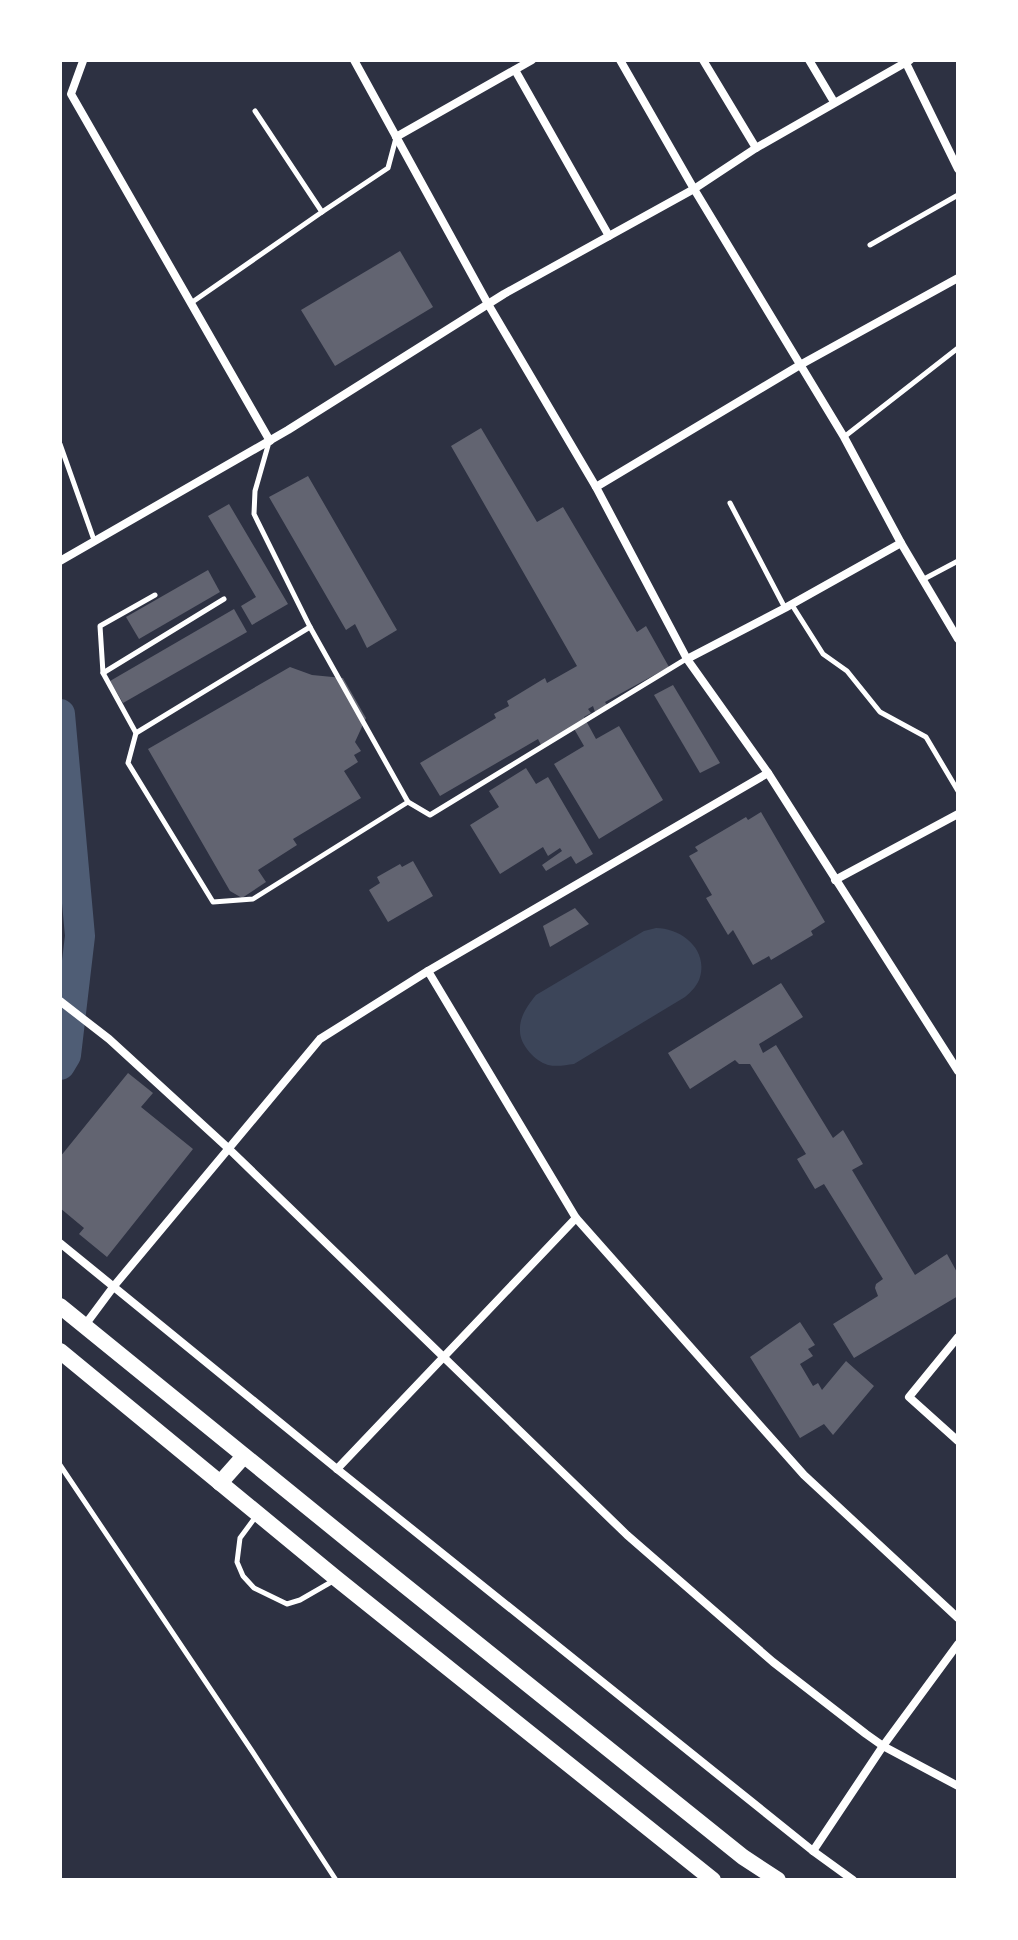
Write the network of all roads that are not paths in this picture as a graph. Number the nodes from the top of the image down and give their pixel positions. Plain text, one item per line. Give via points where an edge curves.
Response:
1 (83, 60) edge
2 (354, 60) edge
3 (510, 60) edge
4 (532, 60) edge
5 (620, 60) edge
6 (703, 60) edge
7 (809, 60) edge
8 (908, 62) edge
9 (515, 70) junction
10 (834, 102) junction
11 (255, 111) dead end
12 (396, 137) junction
13 (756, 148) junction
14 (958, 169) edge
15 (694, 189) junction
16 (958, 195) edge
17 (322, 212) junction
18 (609, 236) junction
19 (870, 245) dead end
20 (958, 278) edge
21 (191, 303) junction
22 (488, 304) junction
23 (958, 348) edge
24 (800, 365) junction
25 (844, 437) junction
26 (270, 441) junction
27 (60, 444) edge
28 (596, 487) junction
29 (730, 503) dead end
30 (94, 541) junction
31 (901, 543) junction
32 (60, 561) edge
33 (958, 561) edge
34 (922, 580) junction
35 (155, 595) dead end
36 (224, 599) dead end
37 (789, 606) junction
38 (310, 627) junction
39 (958, 639) edge
40 (687, 659) junction
41 (103, 673) junction
42 (136, 733) junction
43 (768, 773) junction
44 (958, 791) edge
45 (408, 802) junction
46 (958, 814) edge
47 (835, 880) junction
48 (428, 971) junction
49 (60, 1001) edge
50 (958, 1071) edge
51 (228, 1148) junction
52 (576, 1218) junction
53 (60, 1243) edge
54 (114, 1286) junction
55 (60, 1306) edge
56 (84, 1326) junction
57 (958, 1337) edge
58 (60, 1351) edge
59 (443, 1356) junction
60 (958, 1441) edge
61 (244, 1456) junction
62 (60, 1465) edge
63 (337, 1469) junction
64 (220, 1483) junction
65 (258, 1514) junction
66 (337, 1579) junction
67 (958, 1618) edge
68 (958, 1644) edge
69 (883, 1746) junction
70 (958, 1786) edge
71 (813, 1851) junction
72 (336, 1880) edge
73 (713, 1880) edge
74 (778, 1880) edge
75 (853, 1880) edge

1 - 21 street via 71,94
2 - 12 street
3 - 9 lane
4 - 9 street
5 - 15 street
6 - 13 street
7 - 10 street
8 - 10 street
8 - 14 street
9 - 12 street
9 - 18 street
10 - 13 street
11 - 17 lane
12 - 17 lane via 388,168
12 - 22 street
13 - 15 street
15 - 18 street
15 - 24 street
16 - 19 lane
17 - 21 lane
18 - 22 street
20 - 24 street
21 - 26 street
22 - 26 street
22 - 28 street
23 - 25 lane
24 - 25 street
24 - 28 street
25 - 31 street
26 - 30 street
26 - 38 lane via 254,514
27 - 30 lane
28 - 40 street
29 - 37 lane
30 - 32 street
31 - 34 street
31 - 37 street
33 - 34 lane
34 - 39 street
35 - 41 lane via 100,626
36 - 41 lane
37 - 40 street
37 - 44 lane via 823,654 847,671 880,712 926,737
38 - 42 lane
38 - 45 lane
40 - 43 street
40 - 45 lane via 430,815
41 - 42 lane
42 - 45 lane via 128,763 213,902 253,899
43 - 47 street
43 - 48 street
46 - 47 street
47 - 50 street
48 - 51 street via 320,1039
48 - 52 street
49 - 51 street
51 - 54 street
51 - 59 street
52 - 59 street
52 - 67 street via 804,1475
53 - 54 street
54 - 56 street
54 - 63 street
55 - 56 main road
56 - 61 main road
57 - 60 street via 909,1397
58 - 64 main road
59 - 63 street
59 - 69 street via 627,1535 773,1662
61 - 64 main road
61 - 74 main road
62 - 72 lane
63 - 71 street
64 - 65 main road
65 - 66 main road
65 - 66 lane via 240,1538 237,1562 254,1588 287,1604
66 - 73 main road
68 - 69 street
69 - 70 street
69 - 71 street
71 - 75 street

